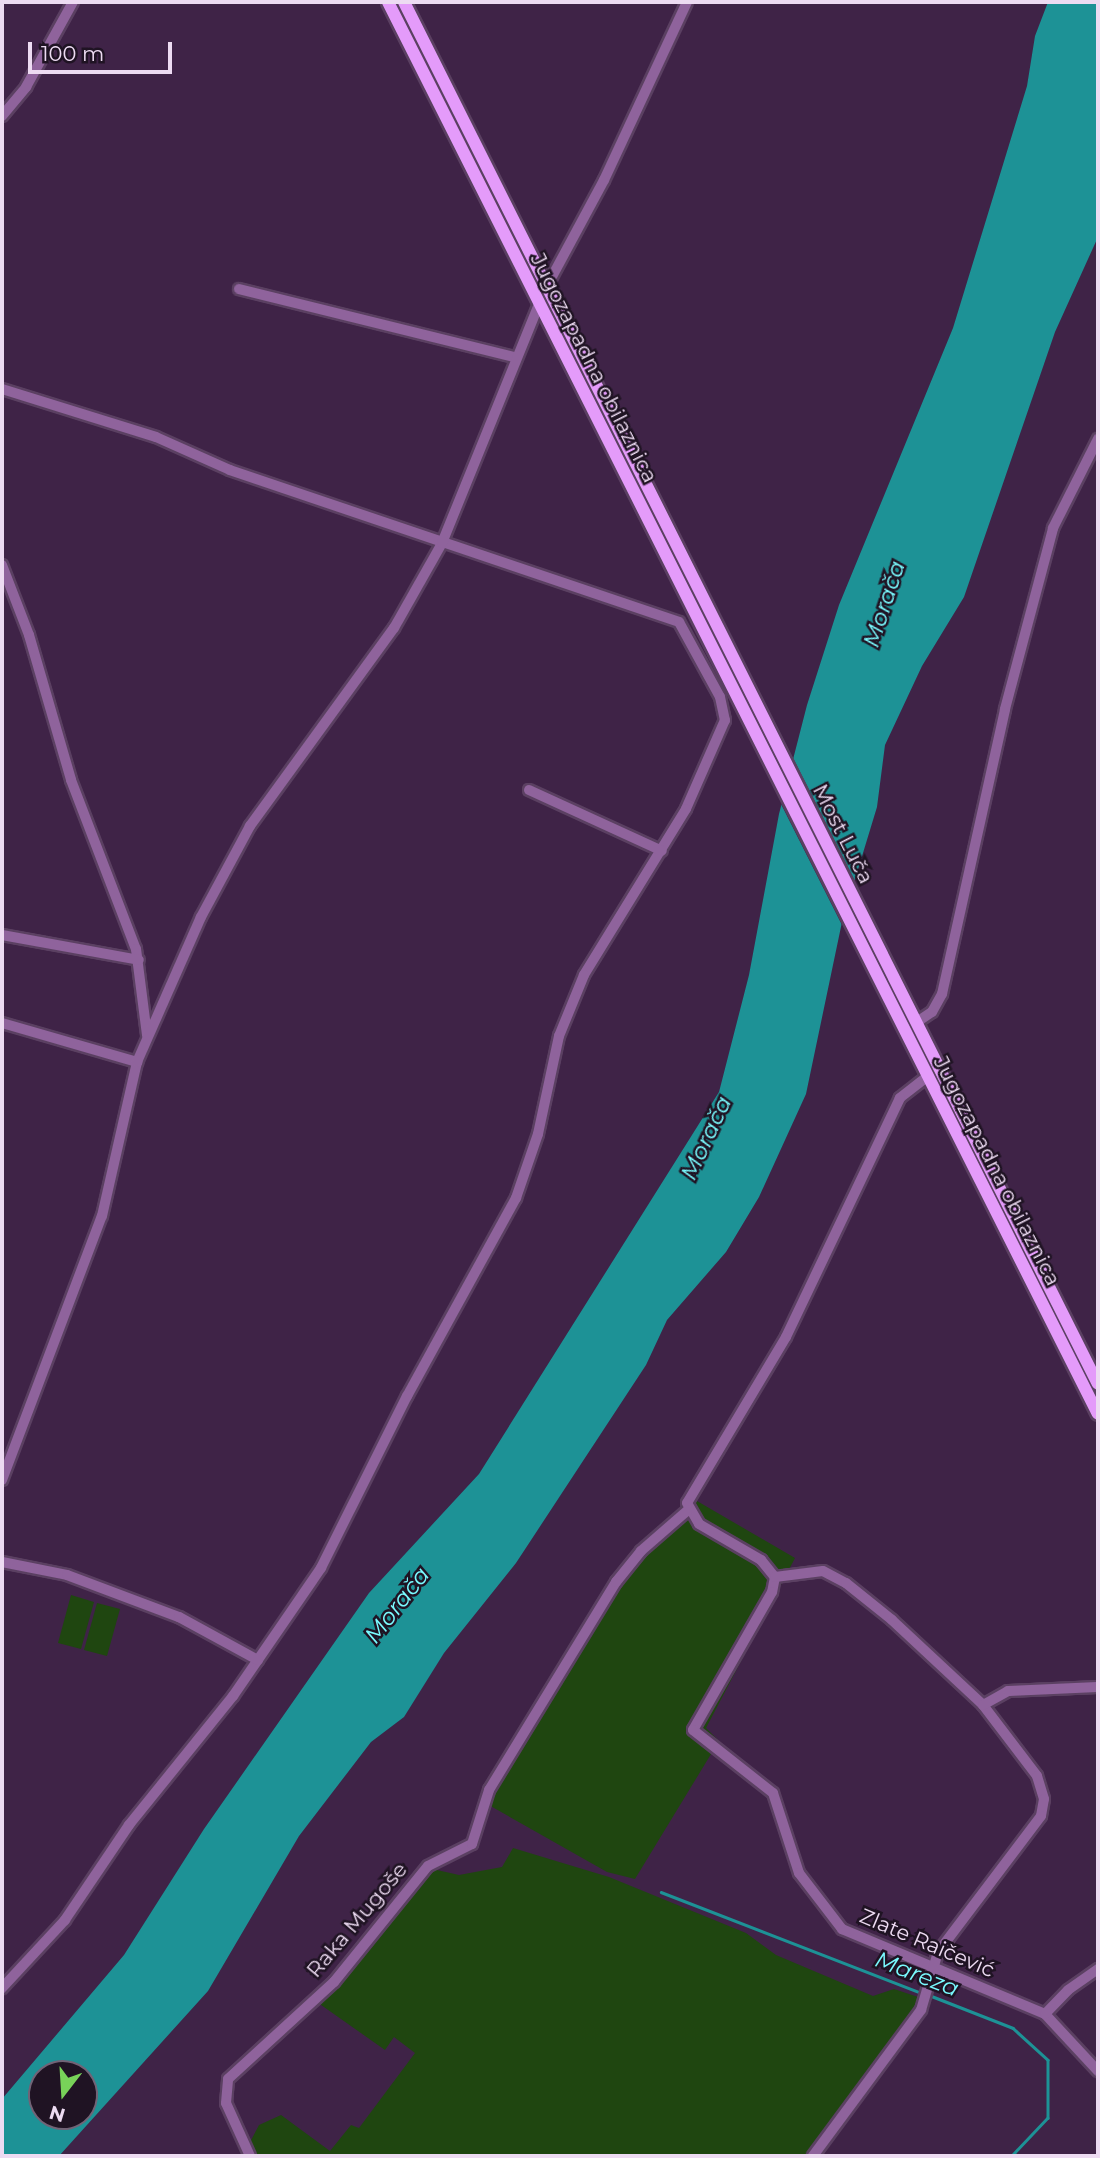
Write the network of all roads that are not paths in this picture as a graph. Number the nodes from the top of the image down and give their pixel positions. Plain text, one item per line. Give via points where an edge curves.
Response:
1 (74, 2) edge
2 (388, 2) edge
3 (404, 2) edge
4 (687, 2) edge
5 (2, 116) edge
6 (547, 286) junction
7 (239, 289) dead end
8 (540, 302) junction
9 (514, 357) junction
10 (2, 389) edge
11 (1098, 439) edge
12 (442, 543) junction
13 (2, 565) edge
14 (771, 748) junction
15 (528, 790) dead end
16 (662, 851) junction
17 (2, 935) edge
18 (875, 939) joint
19 (863, 946) joint
20 (139, 960) junction
21 (917, 1022) junction
22 (2, 1023) edge
23 (147, 1037) junction
24 (137, 1062) junction
25 (928, 1076) junction
26 (1098, 1384) edge
27 (1098, 1414) edge
28 (2, 1480) edge
29 (688, 1510) junction
30 (2, 1562) edge
31 (775, 1577) junction
32 (258, 1660) junction
33 (1098, 1687) edge
34 (983, 1705) junction
35 (934, 1968) junction
36 (1098, 1969) edge
37 (2, 1988) edge
38 (1045, 2014) junction
39 (1098, 2071) edge
40 (250, 2156) edge
41 (813, 2156) edge

1 - 5 street via 26,87
2 - 8 main road, Jugozapadna obilaznica
3 - 6 main road, Jugozapadna obilaznica
4 - 6 street via 604,180
6 - 14 main road, Jugozapadna obilaznica
7 - 9 street
8 - 9 street
8 - 14 main road, Jugozapadna obilaznica
9 - 12 street
10 - 12 street via 156,437 230,470
11 - 21 street via 1053,528 1005,709 942,994 932,1012
12 - 16 street via 577,584 687,629 720,697 725,720
12 - 23 street via 394,628 239,844
13 - 20 street via 29,635 71,780
14 - 18 main road, Most Luča
14 - 19 main road, Most Luča
15 - 16 street
16 - 32 street via 612,926 571,1004 533,1152 509,1211 407,1396 321,1569
17 - 20 street
18 - 21 main road, Jugozapadna obilaznica
19 - 25 main road, Jugozapadna obilaznica
20 - 23 street
21 - 26 main road, Jugozapadna obilaznica
22 - 24 street
23 - 24 street
24 - 28 street via 102,1216
25 - 27 main road, Jugozapadna obilaznica
25 - 29 street via 900,1098 786,1337 693,1486
29 - 31 street via 699,1524 761,1560
29 - 40 street, Raka Mugoše via 641,1551 616,1581 489,1790 472,1844 428,1866 340,1975 228,2080 226,2103
30 - 32 street via 67,1575 180,1616
31 - 34 street via 815,1571 846,1583
31 - 35 street, Zlate Raičević via 772,1592 693,1730 773,1793 799,1873 842,1928
32 - 37 street via 129,1825 65,1920
33 - 34 street via 1007,1690
34 - 35 street via 1037,1776 1044,1806 938,1952
35 - 38 street, Zlate Raičević
35 - 41 street via 927,1996
36 - 38 street
38 - 39 street, Zlate Raičević

